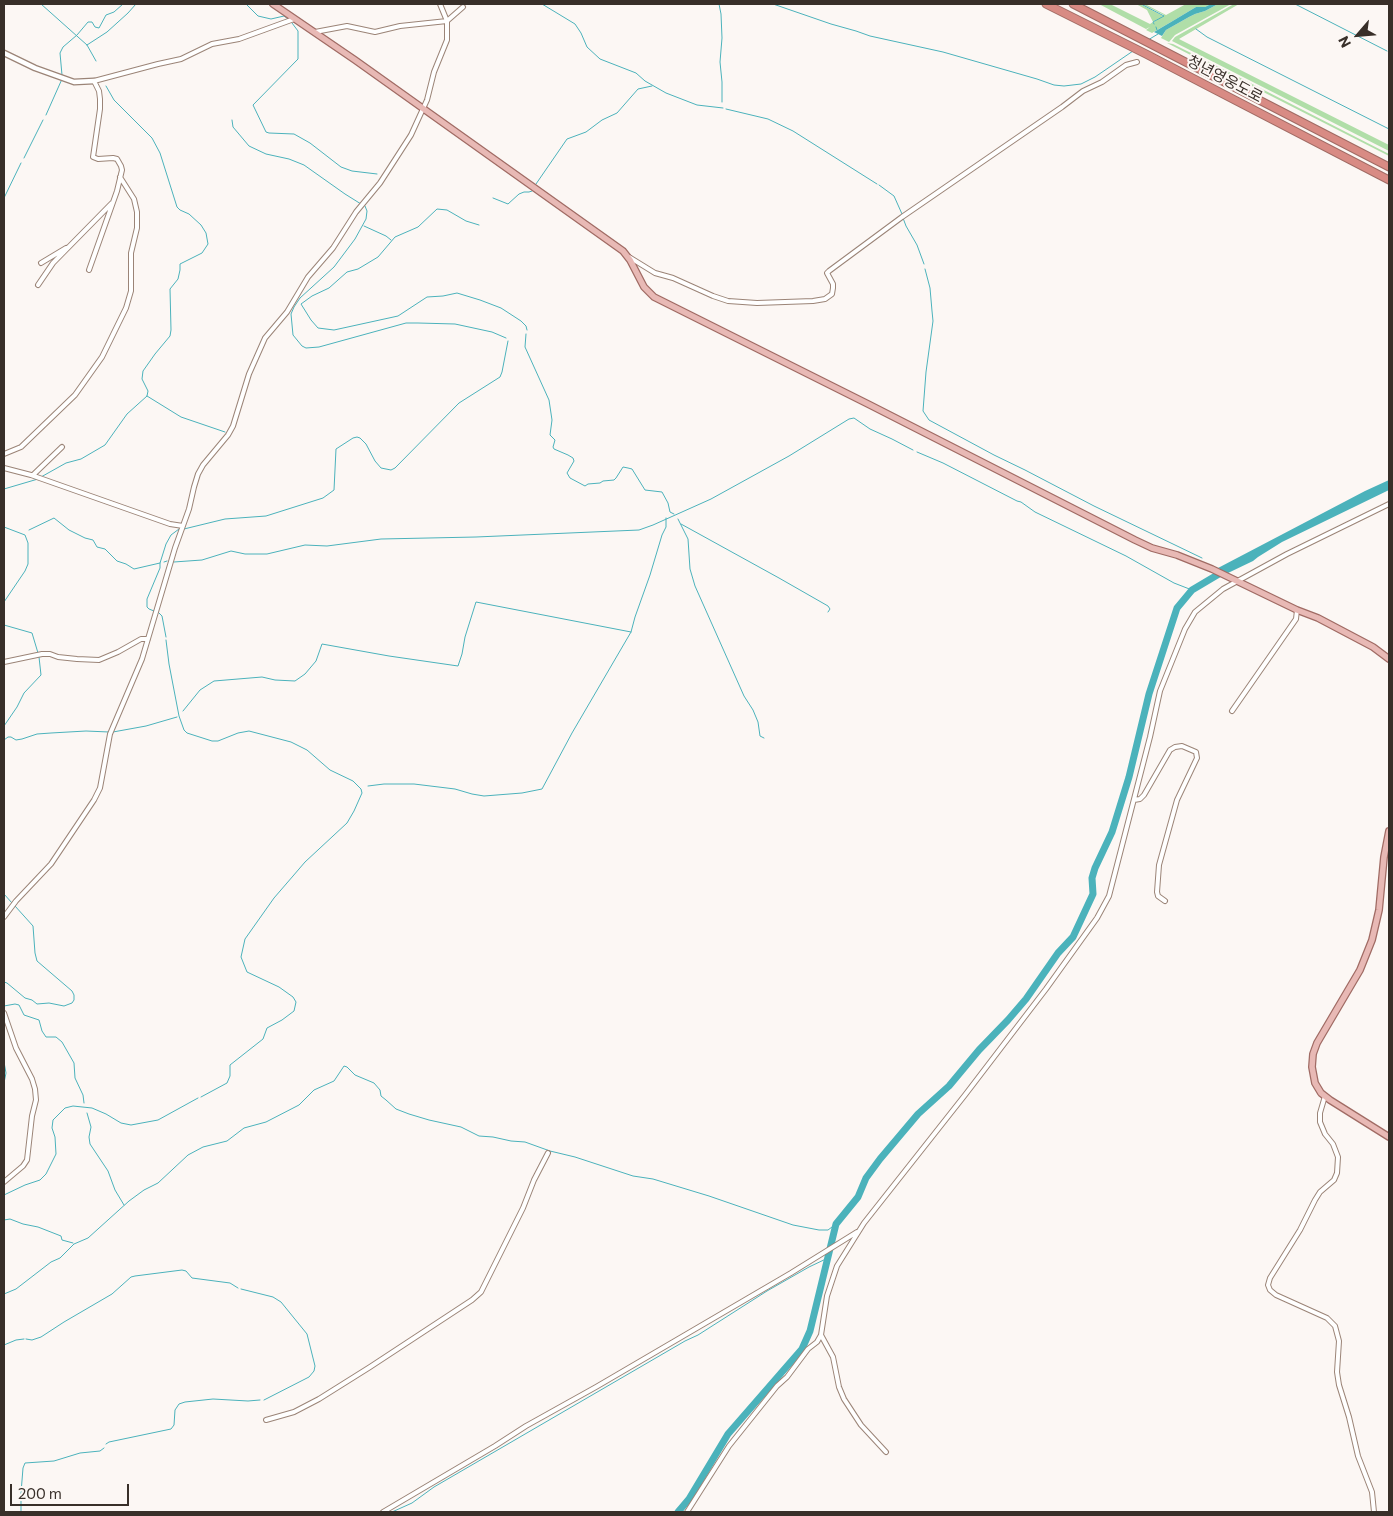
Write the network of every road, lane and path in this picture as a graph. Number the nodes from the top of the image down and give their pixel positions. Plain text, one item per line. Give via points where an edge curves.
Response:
1 (273, 4) edge
2 (440, 4) edge
3 (1046, 4) edge
4 (1073, 4) edge
5 (463, 7) dead end
6 (294, 19) junction
7 (447, 21) junction
8 (313, 32) junction
9 (4, 53) edge
10 (1136, 62) dead end
11 (94, 81) junction
12 (423, 110) junction
13 (1389, 167) edge
14 (120, 177) junction
15 (1389, 180) edge
16 (113, 202) junction
17 (70, 246) junction
18 (627, 255) junction
19 (41, 263) dead end
20 (89, 270) dead end
21 (38, 284) dead end
22 (62, 447) dead end
23 (4, 454) edge
24 (4, 468) edge
25 (32, 475) junction
26 (1389, 504) edge
27 (183, 526) junction
28 (1237, 581) junction
29 (1297, 610) junction
30 (148, 640) junction
31 (1389, 659) edge
32 (4, 662) edge
33 (1232, 711) dead end
34 (1134, 800) junction
35 (1389, 831) edge
36 (1165, 901) dead end
37 (4, 917) edge
38 (4, 1013) edge
39 (1326, 1096) junction
40 (1389, 1137) edge
41 (548, 1153) dead end
42 (4, 1182) edge
43 (860, 1230) junction
44 (820, 1335) junction
45 (266, 1420) dead end
46 (886, 1452) dead end
47 (383, 1512) edge
48 (686, 1512) edge
49 (1374, 1512) edge

1 - 6 main road
2 - 7 street
3 - 15 highway, 청년영웅도로
4 - 13 highway, 청년영웅도로
5 - 7 street
6 - 8 main road
6 - 11 street via 212,44 181,59
7 - 8 street via 376,32 347,26
7 - 12 street via 447,40
8 - 12 main road
9 - 11 street via 74,82
10 - 18 street via 1083,91 829,271 834,288 831,296 825,299 757,303 728,301 655,273
11 - 14 street via 100,99 93,157 117,159 122,170
12 - 18 main road
12 - 27 street via 380,183 265,338 234,426 198,474
14 - 16 street
14 - 23 street via 134,199 137,212 131,253 131,291 126,308 102,357 75,396 21,447
16 - 17 street
16 - 20 street
17 - 19 street
17 - 21 street
18 - 28 main road via 644,287 654,297 1135,540 1178,554
22 - 25 street
24 - 25 street
25 - 27 street
26 - 28 street
27 - 30 street
28 - 29 main road
28 - 34 street via 1208,600 1185,629 1160,691
29 - 31 main road via 1364,641
29 - 33 street via 1296,619
30 - 32 street via 141,639 99,660 42,654
30 - 37 street via 110,734 97,794 51,864
34 - 36 street via 1144,795 1170,750 1182,746 1196,752 1197,758 1177,800 1159,864 1157,892
34 - 43 street via 1108,896 1097,918
35 - 39 main road via 1379,910 1368,954 1314,1051 1314,1078
38 - 42 street via 16,1048 32,1079 36,1100 26,1160
39 - 40 main road
39 - 49 street via 1320,1122 1338,1157 1337,1173 1315,1200 1268,1285 1276,1295 1327,1318 1335,1326 1339,1342 1339,1385 1358,1456 1372,1492
41 - 45 street via 481,1292 318,1399 294,1412
43 - 44 street via 837,1266 827,1296
43 - 47 street
44 - 46 street via 833,1357 844,1399 861,1425
44 - 48 street via 729,1446

